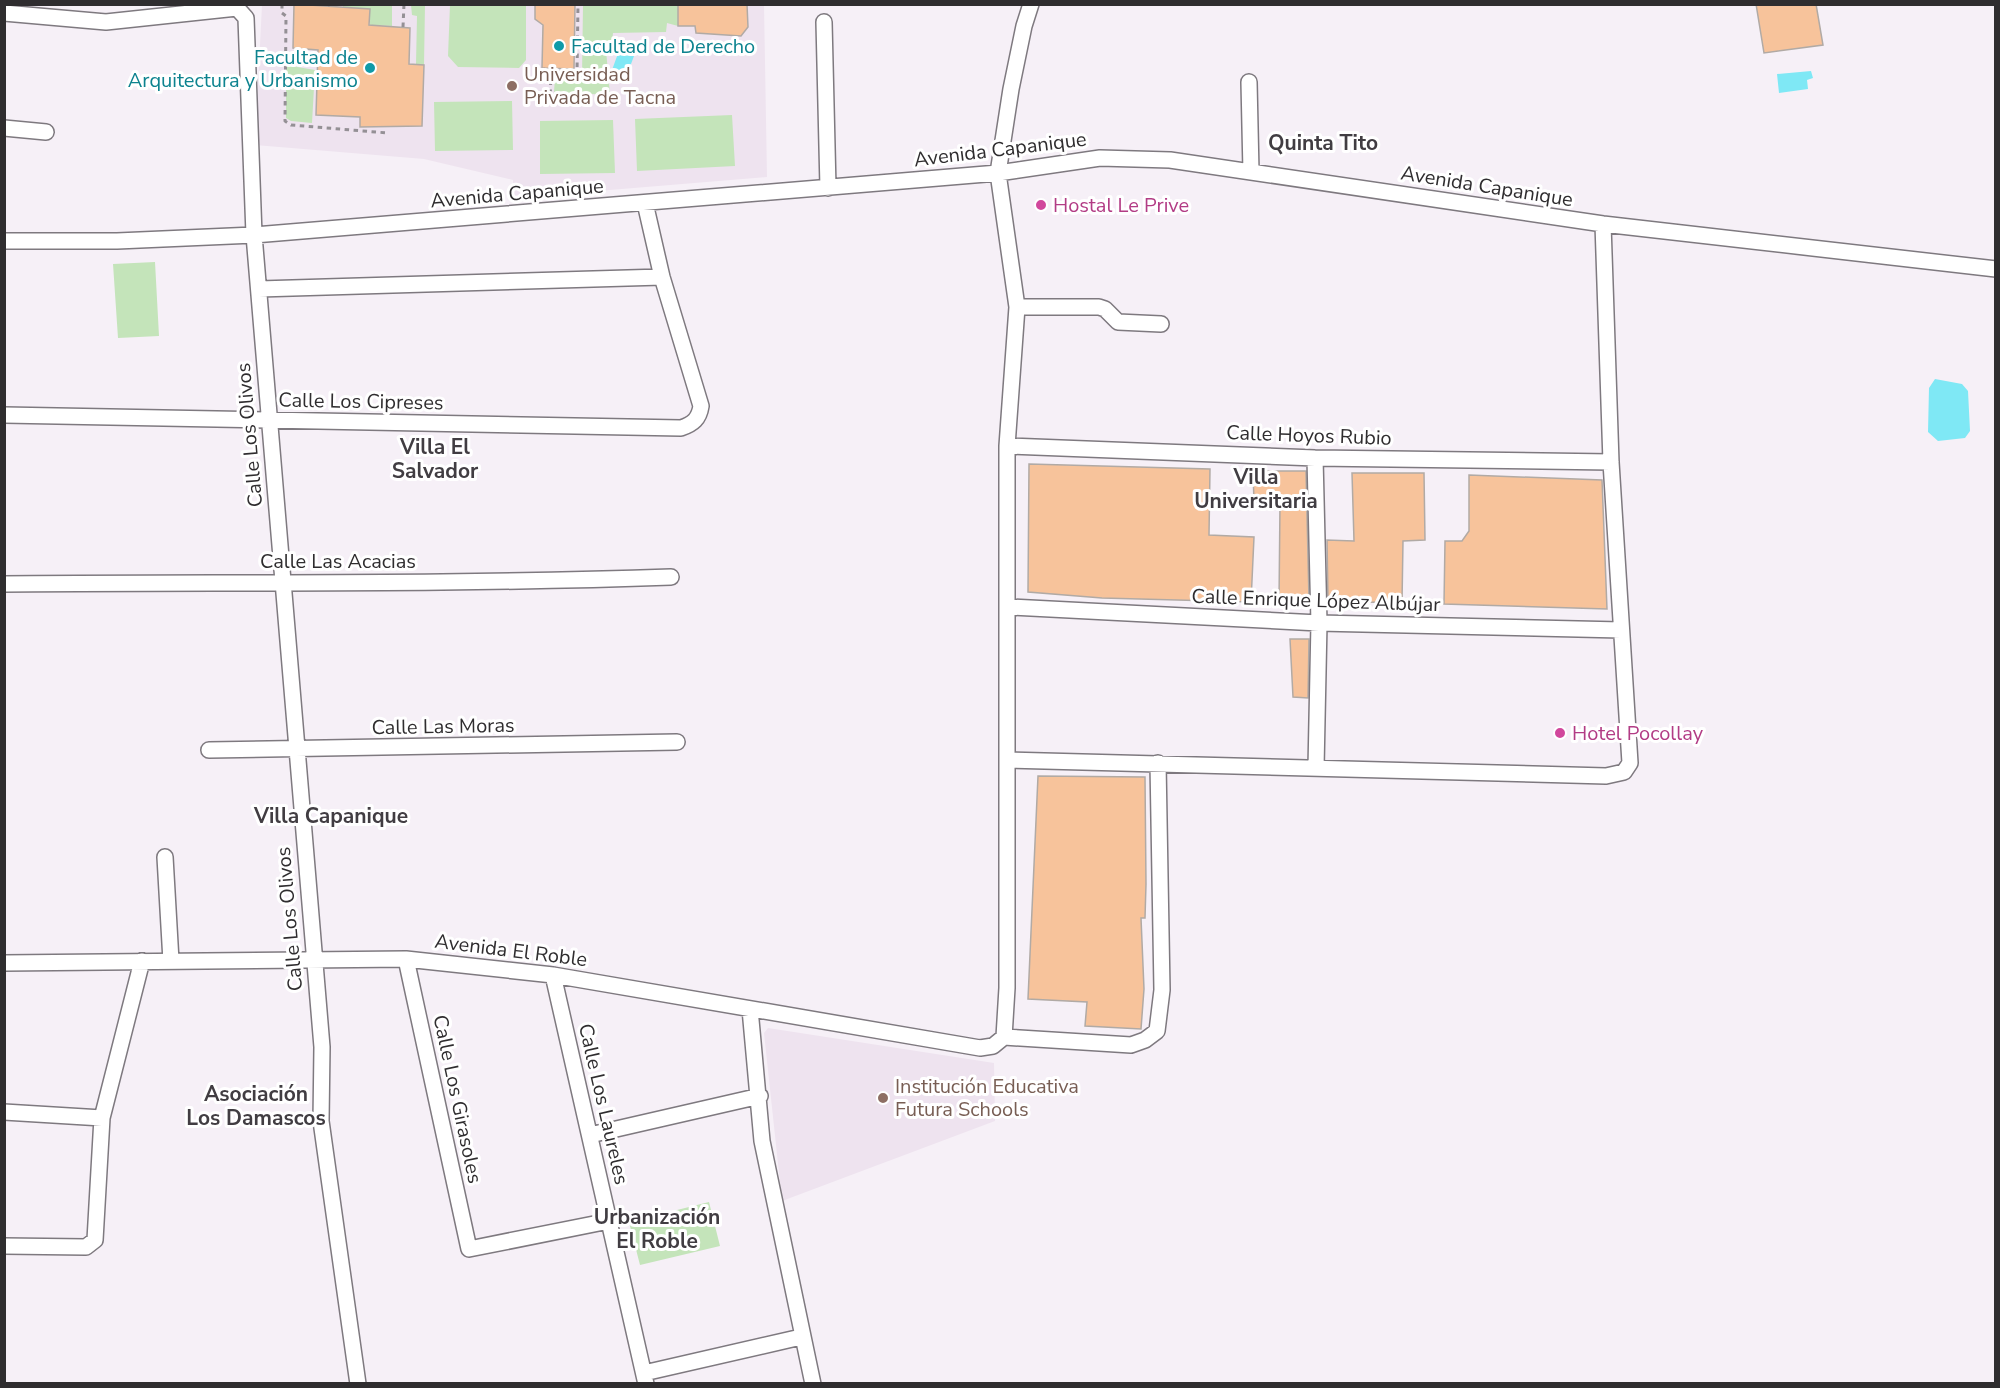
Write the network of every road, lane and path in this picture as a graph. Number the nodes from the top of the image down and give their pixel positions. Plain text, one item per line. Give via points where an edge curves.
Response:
1 (282, 4) edge
2 (404, 4) edge
3 (578, 4) edge
4 (1031, 4) edge
5 (4, 13) edge
6 (824, 22) dead end
7 (403, 27) dead end
8 (543, 68) dead end
9 (551, 72) junction
10 (1249, 82) dead end
11 (550, 103) dead end
12 (4, 128) edge
13 (46, 132) dead end
14 (388, 133) dead end
15 (1251, 172) junction
16 (998, 173) junction
17 (828, 188) junction
18 (645, 203) junction
19 (1603, 224) junction
20 (254, 235) junction
21 (4, 241) edge
22 (1995, 269) edge
23 (662, 277) junction
24 (259, 289) junction
25 (1017, 307) junction
26 (1161, 324) dead end
27 (4, 415) edge
28 (269, 421) junction
29 (1007, 446) junction
30 (1315, 458) junction
31 (1611, 462) junction
32 (671, 577) dead end
33 (282, 581) junction
34 (4, 584) edge
35 (1009, 607) junction
36 (1320, 623) junction
37 (1621, 630) junction
38 (677, 742) dead end
39 (296, 749) junction
40 (209, 750) dead end
41 (1008, 760) junction
42 (1158, 763) junction
43 (1316, 768) junction
44 (165, 857) dead end
45 (313, 959) junction
46 (405, 959) junction
47 (142, 961) junction
48 (171, 961) junction
49 (4, 963) edge
50 (553, 975) junction
51 (750, 1009) junction
52 (1004, 1037) junction
53 (760, 1096) junction
54 (4, 1112) edge
55 (102, 1118) junction
56 (590, 1135) junction
57 (609, 1221) junction
58 (4, 1246) edge
59 (801, 1337) junction
60 (645, 1378) edge
61 (358, 1383) edge
62 (813, 1383) edge

1 - 14 path via 286,16 285,121 291,125
2 - 7 path
3 - 9 path via 577,73
4 - 16 street via 1013,79
5 - 20 street, Calle Los Olivos via 106,22 237,8 246,18
6 - 17 street
8 - 9 path
9 - 11 path
10 - 15 street
12 - 13 street
15 - 16 street, Avenida Capanique via 1170,160 1100,158
15 - 19 street, Avenida Capanique
16 - 17 street, Avenida Capanique
16 - 25 street
17 - 18 street, Avenida Capanique
18 - 20 street, Avenida Capanique
18 - 23 street
19 - 22 street, Avenida Capanique
19 - 31 street
20 - 21 street, Avenida Capanique
20 - 24 street, Calle Los Olivos
23 - 24 street
23 - 28 street, Calle Los Cipreses via 701,406 692,425 681,429
24 - 28 street, Calle Los Olivos
25 - 26 street via 1099,307 1118,322
25 - 29 street
27 - 28 street, Calle Los Cipreses
28 - 33 street, Calle Los Olivos
29 - 30 street, Calle Hoyos Rubio
29 - 35 street
30 - 31 street, Calle Hoyos Rubio
30 - 36 street
31 - 37 street
32 - 33 street, Calle Las Acacias via 449,583
33 - 34 street, Calle Las Acacias
33 - 39 street, Calle Los Olivos
35 - 36 street, Calle Enrique López Albújar
35 - 41 street
36 - 37 street, Calle Enrique López Albújar
36 - 43 street
37 - 43 street via 1630,763 1624,772 1606,776
38 - 39 street, Calle Las Moras
39 - 40 street, Calle Las Moras
39 - 45 street, Calle Los Olivos
41 - 42 street
41 - 52 street
42 - 43 street
42 - 52 street via 1162,990 1157,1031 1131,1045
44 - 48 street
45 - 46 street, Avenida El Roble
45 - 48 street, Avenida El Roble
45 - 61 street, Calle Los Olivos via 322,1047 321,1121
46 - 50 street, Avenida El Roble
46 - 57 street, Calle Los Girasoles via 469,1249
47 - 48 street, Avenida El Roble
47 - 49 street, Avenida El Roble
47 - 55 street
50 - 51 street, Avenida El Roble
50 - 56 street, Calle Los Laureles
51 - 52 street, Avenida El Roble via 980,1048 993,1046
51 - 53 street
53 - 56 street
53 - 59 street via 762,1141
54 - 55 street
55 - 58 street via 95,1240 86,1247
56 - 57 street, Calle Los Laureles
57 - 60 street, Calle Los Laureles
59 - 60 street
59 - 62 street

